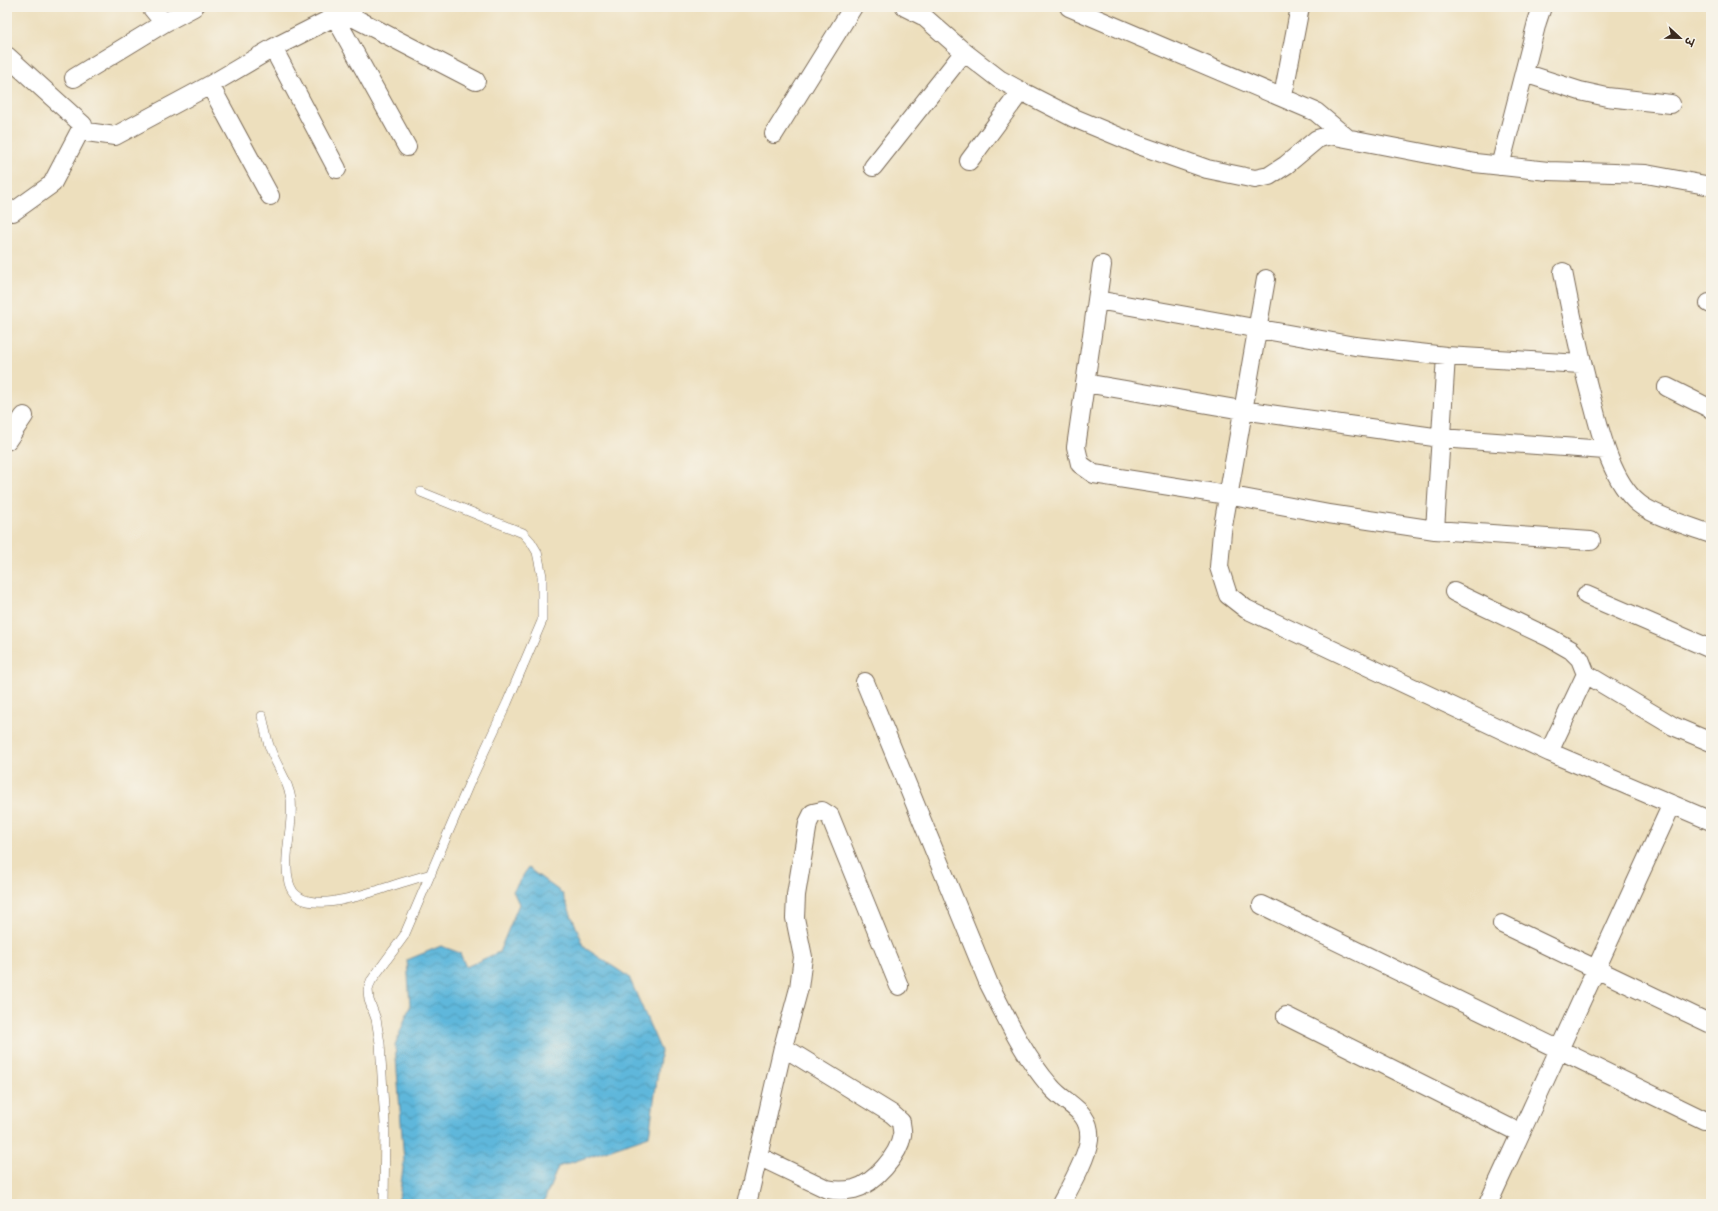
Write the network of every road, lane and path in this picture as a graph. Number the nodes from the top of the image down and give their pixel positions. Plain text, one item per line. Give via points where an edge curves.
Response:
1 (152, 7) edge
2 (194, 7) edge
3 (853, 7) edge
4 (905, 7) edge
5 (1069, 7) edge
6 (1300, 7) edge
7 (1542, 7) edge
8 (341, 11) edge
9 (164, 23) junction
10 (273, 48) junction
11 (964, 52) junction
12 (7, 56) edge
13 (1524, 73) junction
14 (74, 78) dead end
15 (476, 81) dead end
16 (210, 86) junction
17 (1021, 91) junction
18 (1283, 96) junction
19 (1671, 104) dead end
20 (80, 131) junction
21 (774, 134) dead end
22 (1346, 138) junction
23 (408, 147) dead end
24 (969, 161) dead end
25 (1500, 166) junction
26 (873, 167) dead end
27 (337, 169) dead end
28 (1711, 186) edge
29 (270, 196) dead end
30 (7, 209) edge
31 (1102, 265) dead end
32 (1564, 272) dead end
33 (1266, 279) dead end
34 (1097, 300) junction
35 (1258, 329) junction
36 (1446, 356) junction
37 (1581, 364) junction
38 (1085, 383) junction
39 (1667, 387) dead end
40 (1711, 409) edge
41 (1242, 410) junction
42 (24, 416) dead end
43 (1441, 438) junction
44 (7, 441) edge
45 (1605, 450) junction
46 (421, 492) dead end
47 (1227, 495) junction
48 (1435, 530) junction
49 (1711, 534) edge
50 (1591, 541) dead end
51 (1454, 592) dead end
52 (1586, 595) dead end
53 (1711, 649) edge
54 (1586, 674) junction
55 (865, 682) dead end
56 (262, 716) dead end
57 (1711, 742) edge
58 (1549, 752) junction
59 (1672, 804) junction
60 (1711, 821) edge
61 (432, 874) junction
62 (1262, 905) dead end
63 (1502, 924) dead end
64 (1597, 968) junction
65 (899, 986) dead end
66 (1286, 1016) dead end
67 (1711, 1024) edge
68 (783, 1047) junction
69 (1559, 1050) junction
70 (1704, 1120) dead end
71 (1520, 1133) junction
72 (758, 1156) junction
73 (384, 1204) edge
74 (747, 1204) edge
75 (1061, 1204) edge
76 (1488, 1204) edge

1 - 9 street
2 - 9 street
3 - 21 street
4 - 11 street via 923,16
5 - 18 street
6 - 18 street
7 - 13 street
8 - 10 street
8 - 15 street
8 - 23 street
9 - 14 street
10 - 16 street
10 - 27 street
11 - 17 street via 999,79
11 - 26 street
12 - 20 street via 83,125
13 - 19 street via 1607,97
13 - 25 street
16 - 20 street via 115,136
16 - 29 street
17 - 22 street via 1074,118 1139,145 1207,169 1255,179 1269,176 1317,140 1330,135
17 - 24 street
18 - 22 street via 1316,112
20 - 30 street via 52,184 13,212
22 - 25 street
25 - 28 street via 1548,171 1646,174
31 - 34 street
32 - 37 street
33 - 35 street
34 - 35 street
34 - 38 street
35 - 36 street via 1355,346
35 - 41 street
36 - 37 street
36 - 43 street
37 - 45 street
38 - 41 street
38 - 47 street via 1076,448 1080,464 1094,474
39 - 40 street
41 - 43 street
41 - 47 street
42 - 44 street
43 - 45 street
43 - 48 street
45 - 49 street via 1625,487 1639,504 1662,516
46 - 61 lane via 523,533 537,552 542,576 542,622 468,784
47 - 48 street
47 - 58 street via 1219,567 1228,595 1234,600 1246,609
48 - 50 street
51 - 54 street via 1571,650 1580,659
52 - 53 street
54 - 57 street via 1673,726
54 - 58 street
55 - 75 street via 989,984 1033,1064 1054,1091 1083,1114 1089,1139 1086,1152
56 - 61 lane via 270,748 286,779 291,799 287,866 292,891 302,900 340,901
58 - 59 street
59 - 60 street
59 - 64 street
61 - 73 lane via 404,936 371,981 368,990 380,1043 385,1124
62 - 69 street
63 - 64 street
64 - 67 street
64 - 69 street
65 - 68 street via 830,816 822,811 813,813 808,823 796,895 795,918 803,956 799,988
66 - 71 street
68 - 72 street
68 - 72 street via 892,1114 901,1122 902,1134 889,1162 871,1180 855,1189 827,1189
69 - 70 street
69 - 71 street
71 - 76 street
72 - 74 street

